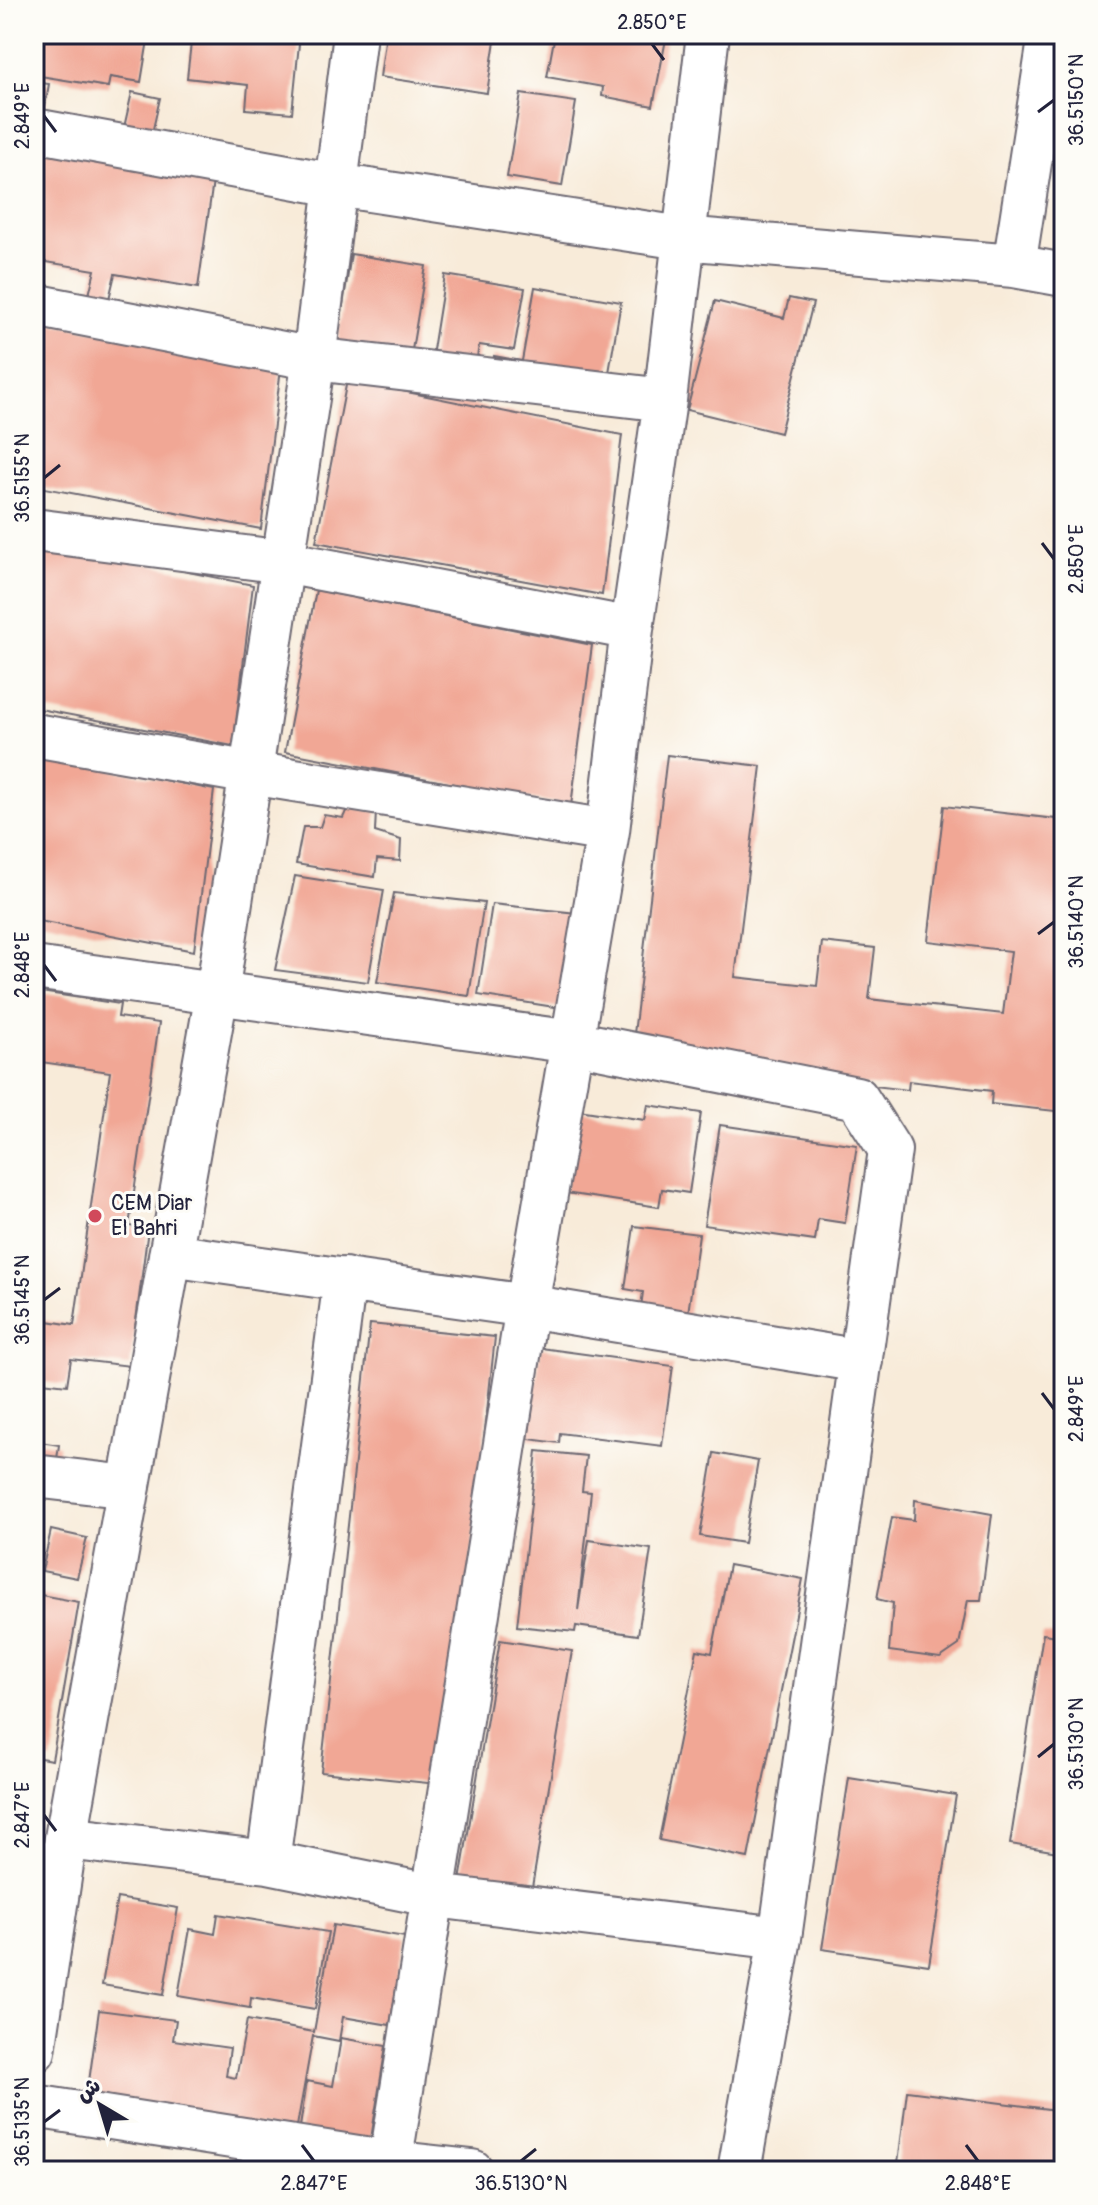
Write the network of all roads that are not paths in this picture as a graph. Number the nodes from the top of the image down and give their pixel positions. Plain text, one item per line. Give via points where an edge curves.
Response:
1 (355, 34) edge
2 (708, 34) edge
3 (1050, 34) edge
4 (34, 130) edge
5 (336, 185) junction
6 (682, 238) junction
7 (1014, 266) junction
8 (1064, 275) edge
9 (34, 305) edge
10 (314, 359) junction
11 (665, 400) junction
12 (34, 530) edge
13 (284, 562) junction
14 (632, 629) junction
15 (34, 735) edge
16 (251, 773) junction
17 (608, 831) junction
18 (34, 968) edge
19 (217, 993) junction
20 (573, 1042) junction
21 (170, 1255) junction
22 (345, 1279) junction
23 (527, 1306) junction
24 (861, 1361) junction
25 (34, 1476) edge
26 (129, 1487) junction
27 (66, 1838) junction
28 (268, 1862) junction
29 (435, 1896) junction
30 (780, 1938) junction
31 (34, 2051) edge
32 (34, 2106) edge
33 (390, 2167) edge
34 (472, 2171) edge
35 (739, 2171) edge

1 - 5 street
2 - 6 street
3 - 7 street
4 - 5 street
5 - 6 street
5 - 10 street
6 - 7 street
6 - 11 street
7 - 8 street
9 - 10 street
10 - 11 street
10 - 13 street
11 - 14 street
12 - 13 street
13 - 14 street
13 - 16 street
14 - 17 street
15 - 16 street
16 - 17 street
16 - 19 street
17 - 20 street
18 - 19 street
19 - 20 street
19 - 21 street
20 - 23 street
20 - 24 street via 857,1098 890,1150
21 - 22 street
21 - 26 street
22 - 23 street
22 - 28 street
23 - 24 street
23 - 29 street
24 - 30 street
25 - 26 street
26 - 27 street
27 - 28 street
27 - 31 street
28 - 29 street
29 - 30 street
29 - 33 street
30 - 35 street
32 - 33 street
33 - 34 street

